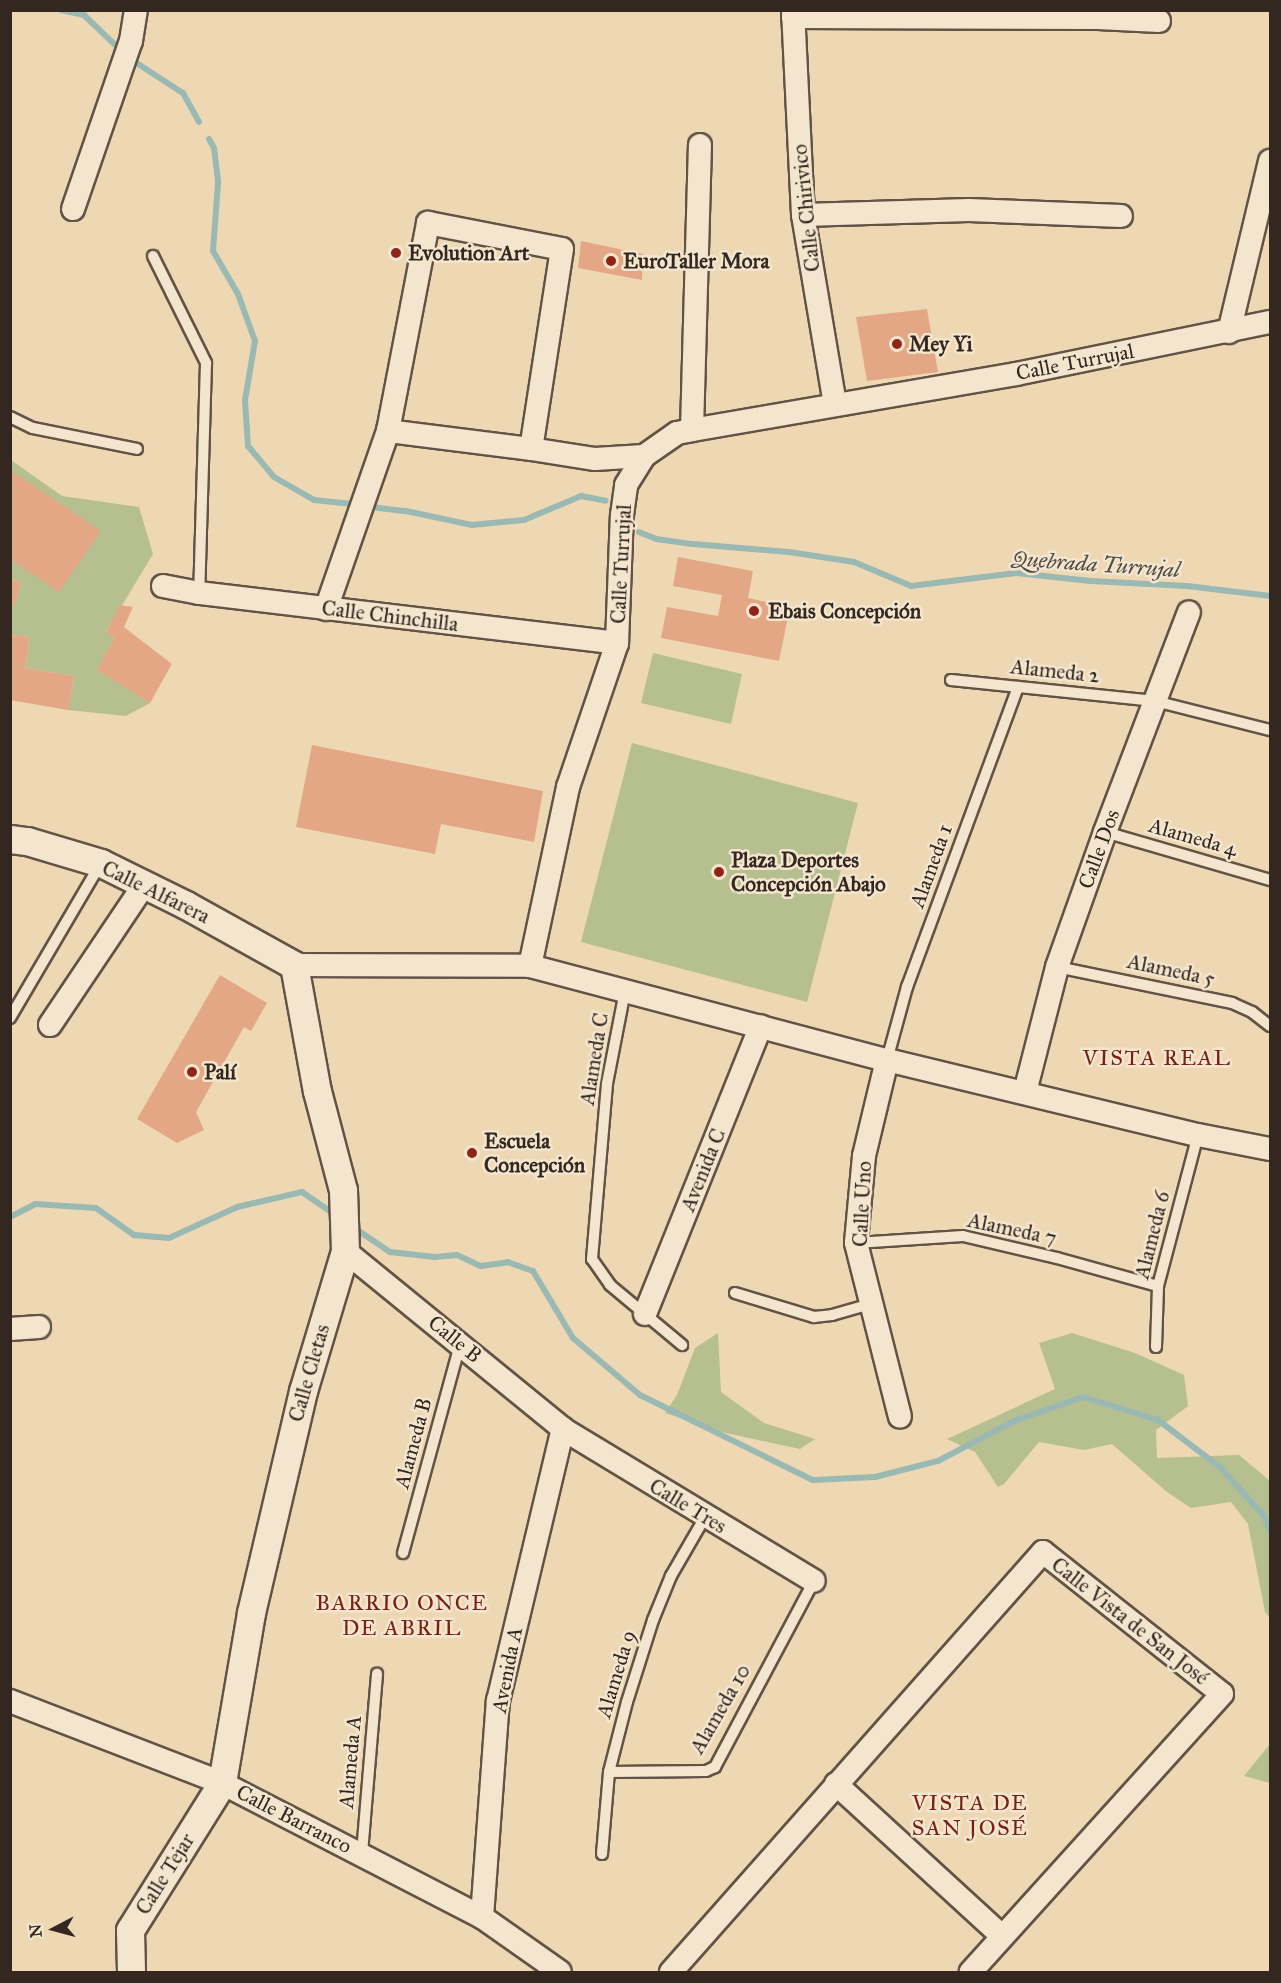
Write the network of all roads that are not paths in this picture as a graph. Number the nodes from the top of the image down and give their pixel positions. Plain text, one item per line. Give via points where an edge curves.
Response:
1 (136, 10) edge
2 (793, 14) edge
3 (1098, 14) edge
4 (1159, 21) dead end
5 (700, 145) dead end
6 (1270, 161) edge
7 (73, 209) dead end
8 (802, 215) junction
9 (1121, 216) dead end
10 (153, 256) dead end
11 (1270, 322) edge
12 (1228, 332) junction
13 (835, 404) junction
14 (10, 417) edge
15 (692, 430) junction
16 (388, 431) junction
17 (137, 449) dead end
18 (531, 449) junction
19 (644, 456) junction
20 (163, 586) dead end
21 (199, 593) junction
22 (326, 609) junction
23 (1189, 612) dead end
24 (617, 643) junction
25 (951, 680) dead end
26 (1018, 687) junction
27 (1155, 701) junction
28 (1270, 730) edge
29 (1105, 832) junction
30 (10, 839) edge
31 (101, 863) junction
32 (1270, 880) edge
33 (144, 885) junction
34 (294, 965) junction
35 (530, 966) junction
36 (1057, 967) junction
37 (625, 992) junction
38 (10, 1018) edge
39 (50, 1025) dead end
40 (761, 1026) junction
41 (1270, 1026) edge
42 (887, 1060) junction
43 (1026, 1092) junction
44 (1198, 1135) junction
45 (1270, 1149) edge
46 (856, 1243) junction
47 (345, 1251) junction
48 (1158, 1286) junction
49 (735, 1293) dead end
50 (870, 1304) junction
51 (645, 1314) junction
52 (39, 1327) dead end
53 (10, 1329) edge
54 (461, 1343) junction
55 (682, 1345) dead end
56 (1156, 1347) dead end
57 (900, 1417) dead end
58 (563, 1429) junction
59 (705, 1517) junction
60 (403, 1553) dead end
61 (813, 1581) joint
62 (377, 1674) dead end
63 (10, 1701) edge
64 (609, 1772) junction
65 (222, 1783) junction
66 (836, 1784) junction
67 (362, 1853) junction
68 (602, 1854) dead end
69 (482, 1917) junction
70 (1002, 1936) junction
71 (131, 1972) edge
72 (560, 1972) edge
73 (671, 1972) edge
74 (971, 1972) edge

1 - 7 street via 131,41
2 - 3 street
2 - 8 street, Calle Chirivico
3 - 4 street
5 - 15 street
6 - 12 street
8 - 9 street via 969,210
8 - 13 street, Calle Chirivico
10 - 21 lane via 206,363
11 - 12 street, Calle Turrujal
12 - 13 street, Calle Turrujal via 1016,374
13 - 15 street, Calle Turrujal
14 - 17 lane via 33,428
15 - 19 street, Calle Turrujal via 677,433
16 - 18 street
16 - 18 street via 428,223 562,249
16 - 22 street
18 - 19 street via 594,459
19 - 24 street, Calle Turrujal via 626,485
20 - 21 street, Calle Chinchilla
21 - 22 street, Calle Chinchilla
22 - 24 street, Calle Chinchilla
23 - 27 street, Calle Dos
24 - 35 street, Calle Turrujal via 568,787
25 - 26 lane, Alameda 2
26 - 27 lane, Alameda 2
26 - 42 lane, Alameda 1 via 907,987
27 - 28 lane, Alameda 2
27 - 29 street, Calle Dos
29 - 32 lane, Alameda 4
29 - 36 street, Calle Dos
30 - 31 street, Calle Alfarera
31 - 33 street, Calle Alfarera
31 - 38 lane
33 - 34 street, Calle Alfarera
33 - 39 street
34 - 35 street
34 - 47 street, Calle Cletas via 317,1091 343,1190
35 - 37 street
36 - 41 lane, Alameda 5 via 1232,1003
36 - 43 street, Calle Dos
37 - 40 street
37 - 51 lane, Alameda C via 607,1084 592,1259 610,1285
40 - 42 street
40 - 51 street, Avenida C
42 - 43 street
42 - 46 street, Calle Uno via 864,1156
43 - 44 street
44 - 45 street
44 - 48 lane, Alameda 6
46 - 48 lane, Alameda 7 via 963,1236
46 - 50 street, Calle Uno
47 - 54 street, Calle B
47 - 65 street, Calle Cletas via 303,1391 251,1613
48 - 56 lane, Alameda 6
49 - 50 lane via 814,1317
50 - 57 street, Calle Uno
51 - 55 lane, Alameda C
52 - 53 street
54 - 58 street, Calle B
54 - 60 lane, Alameda B
58 - 59 street, Calle Tres
58 - 69 street, Avenida A via 498,1701
59 - 61 street, Calle Tres
59 - 64 lane, Alameda 9 via 671,1576 653,1620
61 - 64 lane, Alameda 10 via 715,1767 706,1771
62 - 67 lane, Alameda A
63 - 65 street, Calle Barranco
64 - 68 lane, Alameda 9
65 - 67 street, Calle Barranco
65 - 71 street, Calle Tejar via 130,1930
66 - 70 street
66 - 70 street, Calle Vista de San José via 1043,1552 1222,1694
66 - 73 street, Calle Vista de San José
67 - 69 street, Calle Barranco
69 - 72 street, Calle Barranco
70 - 74 street, Calle Vista de San José

